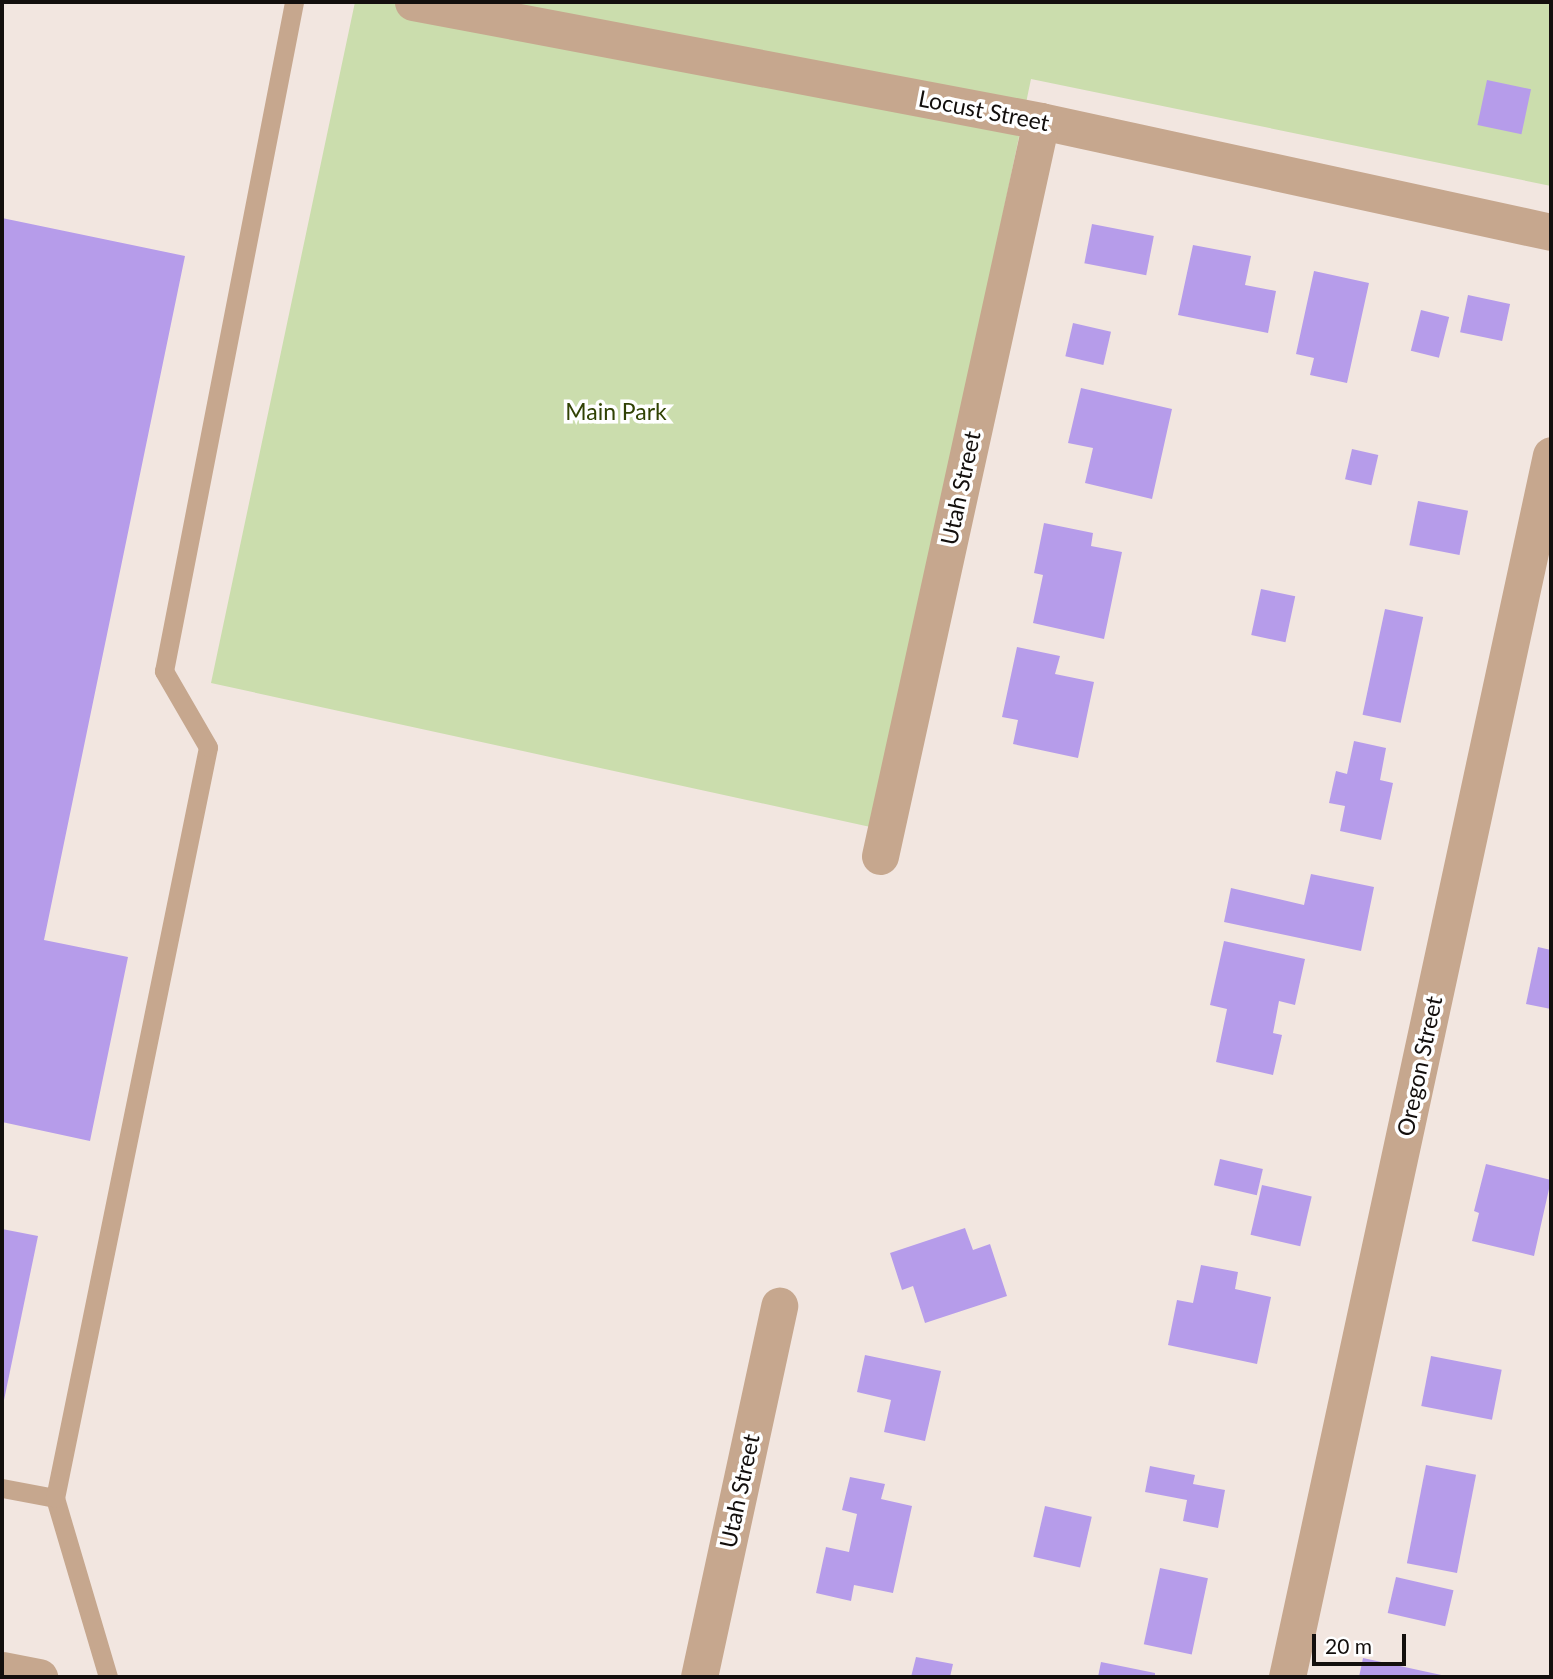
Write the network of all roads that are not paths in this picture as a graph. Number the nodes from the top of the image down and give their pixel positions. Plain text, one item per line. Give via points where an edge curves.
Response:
1 (294, 2) edge
2 (414, 2) edge
3 (1041, 121) junction
4 (1551, 232) edge
5 (1551, 455) edge
6 (880, 856) dead end
7 (779, 1306) dead end
8 (2, 1488) edge
9 (55, 1498) junction
10 (2, 1670) edge
11 (39, 1677) edge
12 (108, 1677) edge
13 (699, 1677) edge
14 (1287, 1677) edge

1 - 9 lane via 164,671 208,747
2 - 3 street, Locust Street
3 - 4 street, Locust Street
3 - 6 street, Utah Street
5 - 14 street, Oregon Street
7 - 13 street, Utah Street
8 - 9 lane
9 - 12 lane
10 - 11 street

